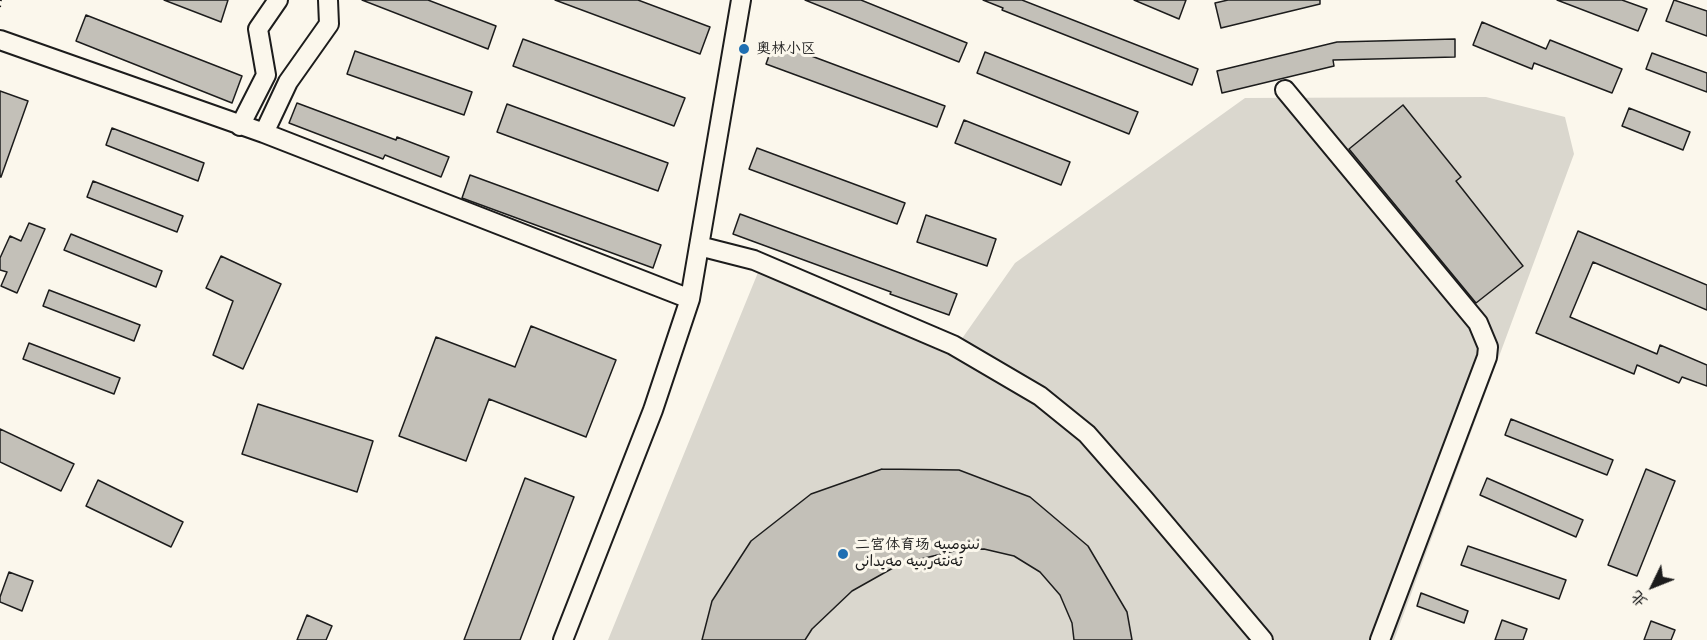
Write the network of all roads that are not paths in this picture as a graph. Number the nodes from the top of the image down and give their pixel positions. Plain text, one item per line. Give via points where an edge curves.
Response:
1 (278, 0) edge
2 (328, 0) edge
3 (741, 0) edge
4 (0, 40) edge
5 (1285, 90) dead end
6 (240, 126) junction
7 (264, 133) junction
8 (699, 246) junction
9 (690, 299) junction
10 (563, 640) edge
11 (1263, 640) edge
12 (1380, 640) edge

1 - 6 street via 258,29 266,75
2 - 7 street via 329,24 288,82
3 - 8 street
4 - 6 street
5 - 12 street via 1478,323 1488,347
6 - 7 street
7 - 9 street
8 - 9 street
8 - 11 street via 754,260 953,345 1040,396 1087,434
9 - 10 street via 653,410

